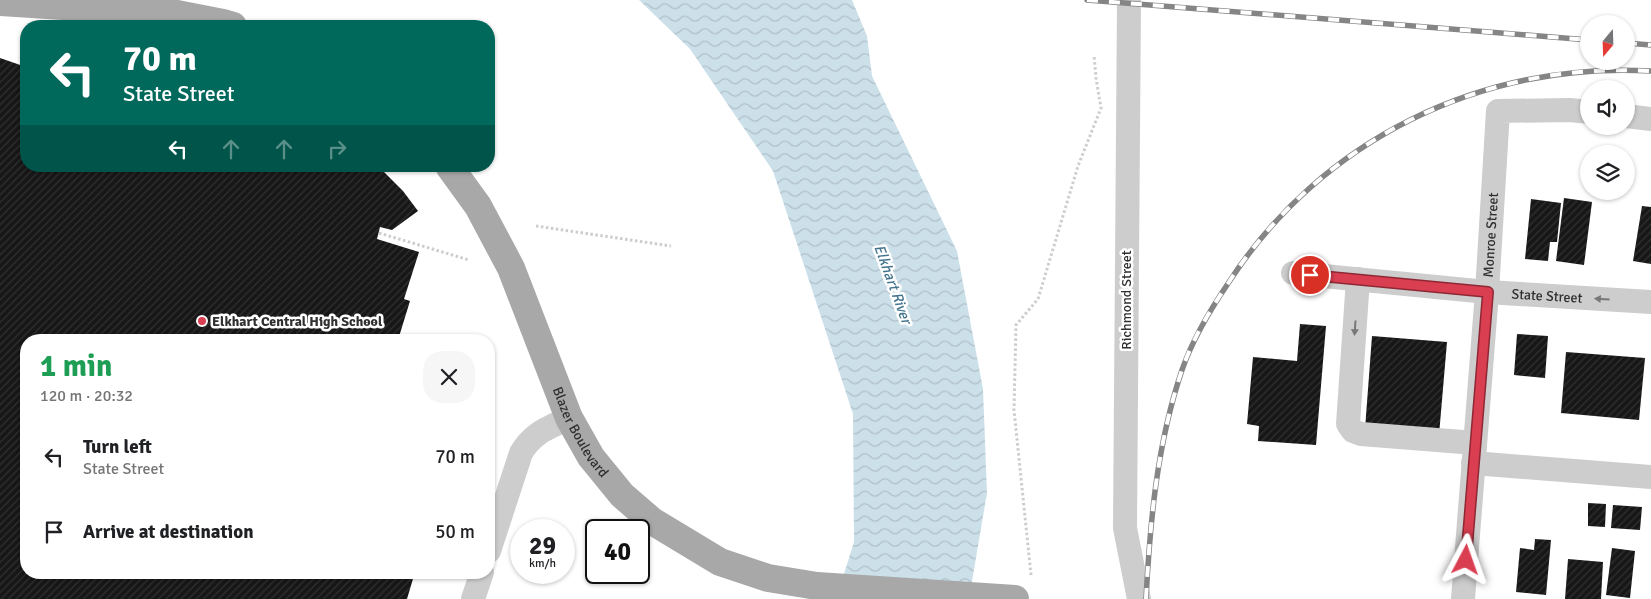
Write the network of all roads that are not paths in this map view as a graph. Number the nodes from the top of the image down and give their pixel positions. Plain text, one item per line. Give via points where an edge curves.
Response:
1 (1129, 0) edge
2 (0, 2) edge
3 (207, 20) edge
4 (1580, 111) edge
5 (1635, 117) edge
6 (1651, 119) edge
7 (453, 172) edge
8 (1293, 273) dead end
9 (1358, 279) junction
10 (1488, 292) junction
11 (1651, 302) edge
12 (569, 418) junction
13 (1474, 453) junction
14 (1651, 477) edge
15 (495, 533) edge
16 (480, 579) edge
17 (1008, 598) edge
18 (473, 599) edge
19 (1015, 599) edge
20 (1139, 599) edge
21 (1463, 599) edge

1 - 20 street, Richmond Street via 1125,528
2 - 3 main road via 172,13
4 - 10 street, Monroe Street via 1498,111
5 - 6 street
7 - 12 main road, Blazer Boulevard via 478,206 511,268
8 - 9 street, State Street
9 - 10 street, State Street
9 -> 13 street via 1348,424 1361,434
11 -> 10 street, State Street
10 - 13 street, Monroe Street
12 - 15 street via 528,440
12 - 17 main road, Blazer Boulevard via 591,457 622,495 652,521 720,562 768,578 817,586
13 - 14 street
13 - 21 street, Monroe Street
16 - 18 street
17 - 19 main road, Blazer Boulevard

